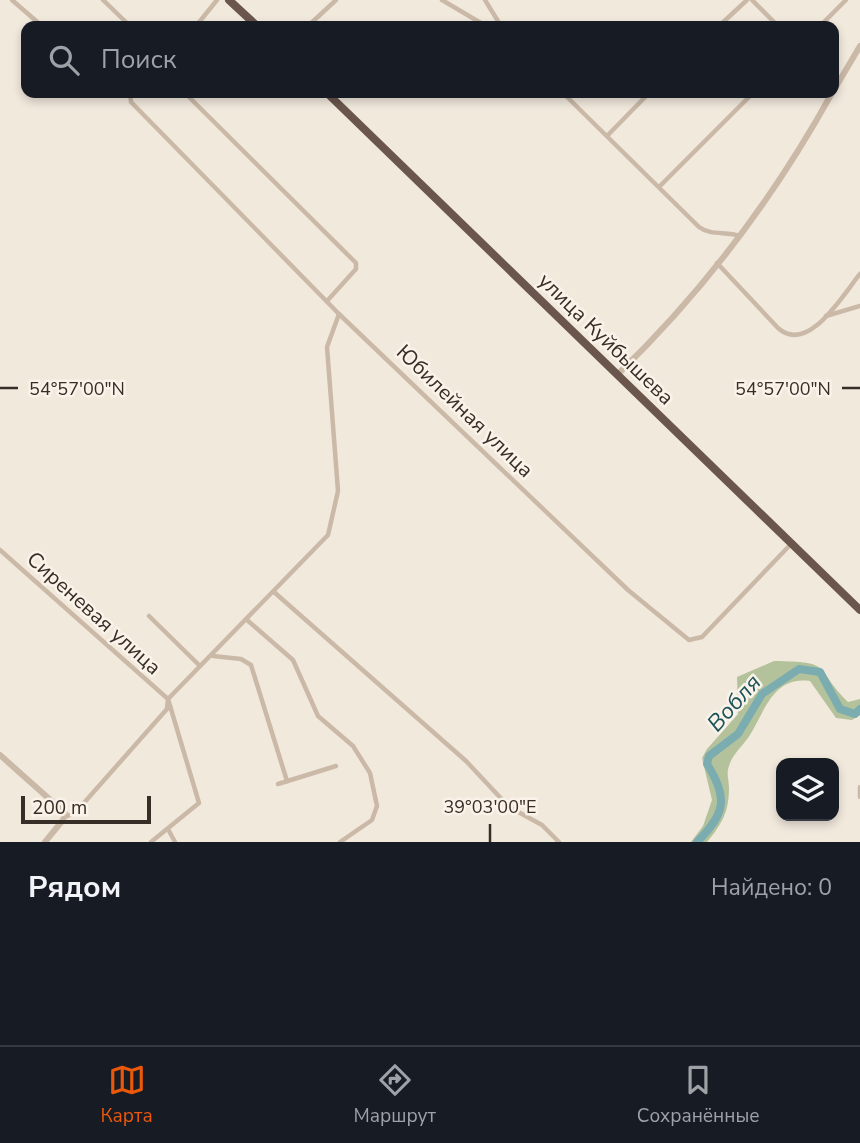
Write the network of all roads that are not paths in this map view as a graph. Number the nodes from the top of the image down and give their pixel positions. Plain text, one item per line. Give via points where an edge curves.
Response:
1 (12, 0) edge
2 (103, 0) edge
3 (217, 0) edge
4 (229, 0) edge
5 (336, 0) edge
6 (442, 0) edge
7 (485, 0) edge
8 (749, 0) edge
9 (846, 0) edge
10 (35, 21) edge
11 (125, 21) edge
12 (200, 21) edge
13 (252, 21) edge
14 (313, 21) edge
15 (478, 21) edge
16 (497, 21) edge
17 (725, 21) edge
18 (772, 21) edge
19 (825, 21) edge
20 (860, 40) edge
21 (858, 49) edge
22 (839, 79) edge
23 (131, 98) edge
24 (190, 98) edge
25 (332, 98) edge
26 (568, 98) edge
27 (644, 98) edge
28 (748, 98) edge
29 (828, 98) edge
30 (607, 136) junction
31 (659, 187) junction
32 (740, 236) junction
33 (716, 264) junction
34 (860, 275) edge
35 (327, 301) junction
36 (860, 306) edge
37 (339, 314) junction
38 (825, 316) junction
39 (617, 375) junction
40 (792, 542) junction
41 (0, 551) edge
42 (274, 592) junction
43 (860, 610) edge
44 (149, 616) dead end
45 (247, 620) junction
46 (212, 656) junction
47 (200, 666) junction
48 (168, 699) junction
49 (0, 755) edge
50 (336, 766) dead end
51 (287, 781) junction
52 (278, 784) dead end
53 (860, 787) edge
54 (860, 797) edge
55 (65, 817) junction
56 (169, 830) junction
57 (45, 842) edge
58 (151, 842) edge
59 (175, 842) edge
60 (341, 842) edge
61 (559, 842) edge

1 - 10 street
2 - 11 street
3 - 12 street
4 - 13 highway
5 - 14 street
6 - 15 street
7 - 16 street
8 - 17 street
8 - 18 street
9 - 19 street
20 - 21 street
21 - 22 street
23 - 35 street, Юбилейная улица
24 - 35 street via 356,263
25 - 39 highway, улица Куйбышева
26 - 30 street
27 - 30 street
28 - 31 street
29 - 32 street via 794,158
30 - 31 street
31 - 32 street via 705,231
32 - 33 street
33 - 38 street via 785,334 808,334
33 - 39 street
34 - 38 street
35 - 37 street, Юбилейная улица
36 - 38 street
37 - 40 street, Юбилейная улица via 628,590 689,639 702,637
37 - 42 street via 327,347 338,461 335,511 328,535
39 - 40 highway, улица Куйбышева
40 - 43 highway, улица Куйбышева
41 - 48 street, Сиреневая улица
42 - 45 street
42 - 61 street via 466,761 509,807 542,825
44 - 47 street
45 - 46 street
45 - 60 street via 293,660 318,716 353,746 370,773 377,806 372,820
46 - 47 street
46 - 51 street via 251,664
47 - 48 street
48 - 55 street, Сиреневая улица via 167,709 75,813
48 - 56 street, Сиреневая улица via 199,803
49 - 55 street via 62,808
50 - 51 street
51 - 52 street
53 - 54 street
55 - 57 street
56 - 58 street
56 - 59 street

